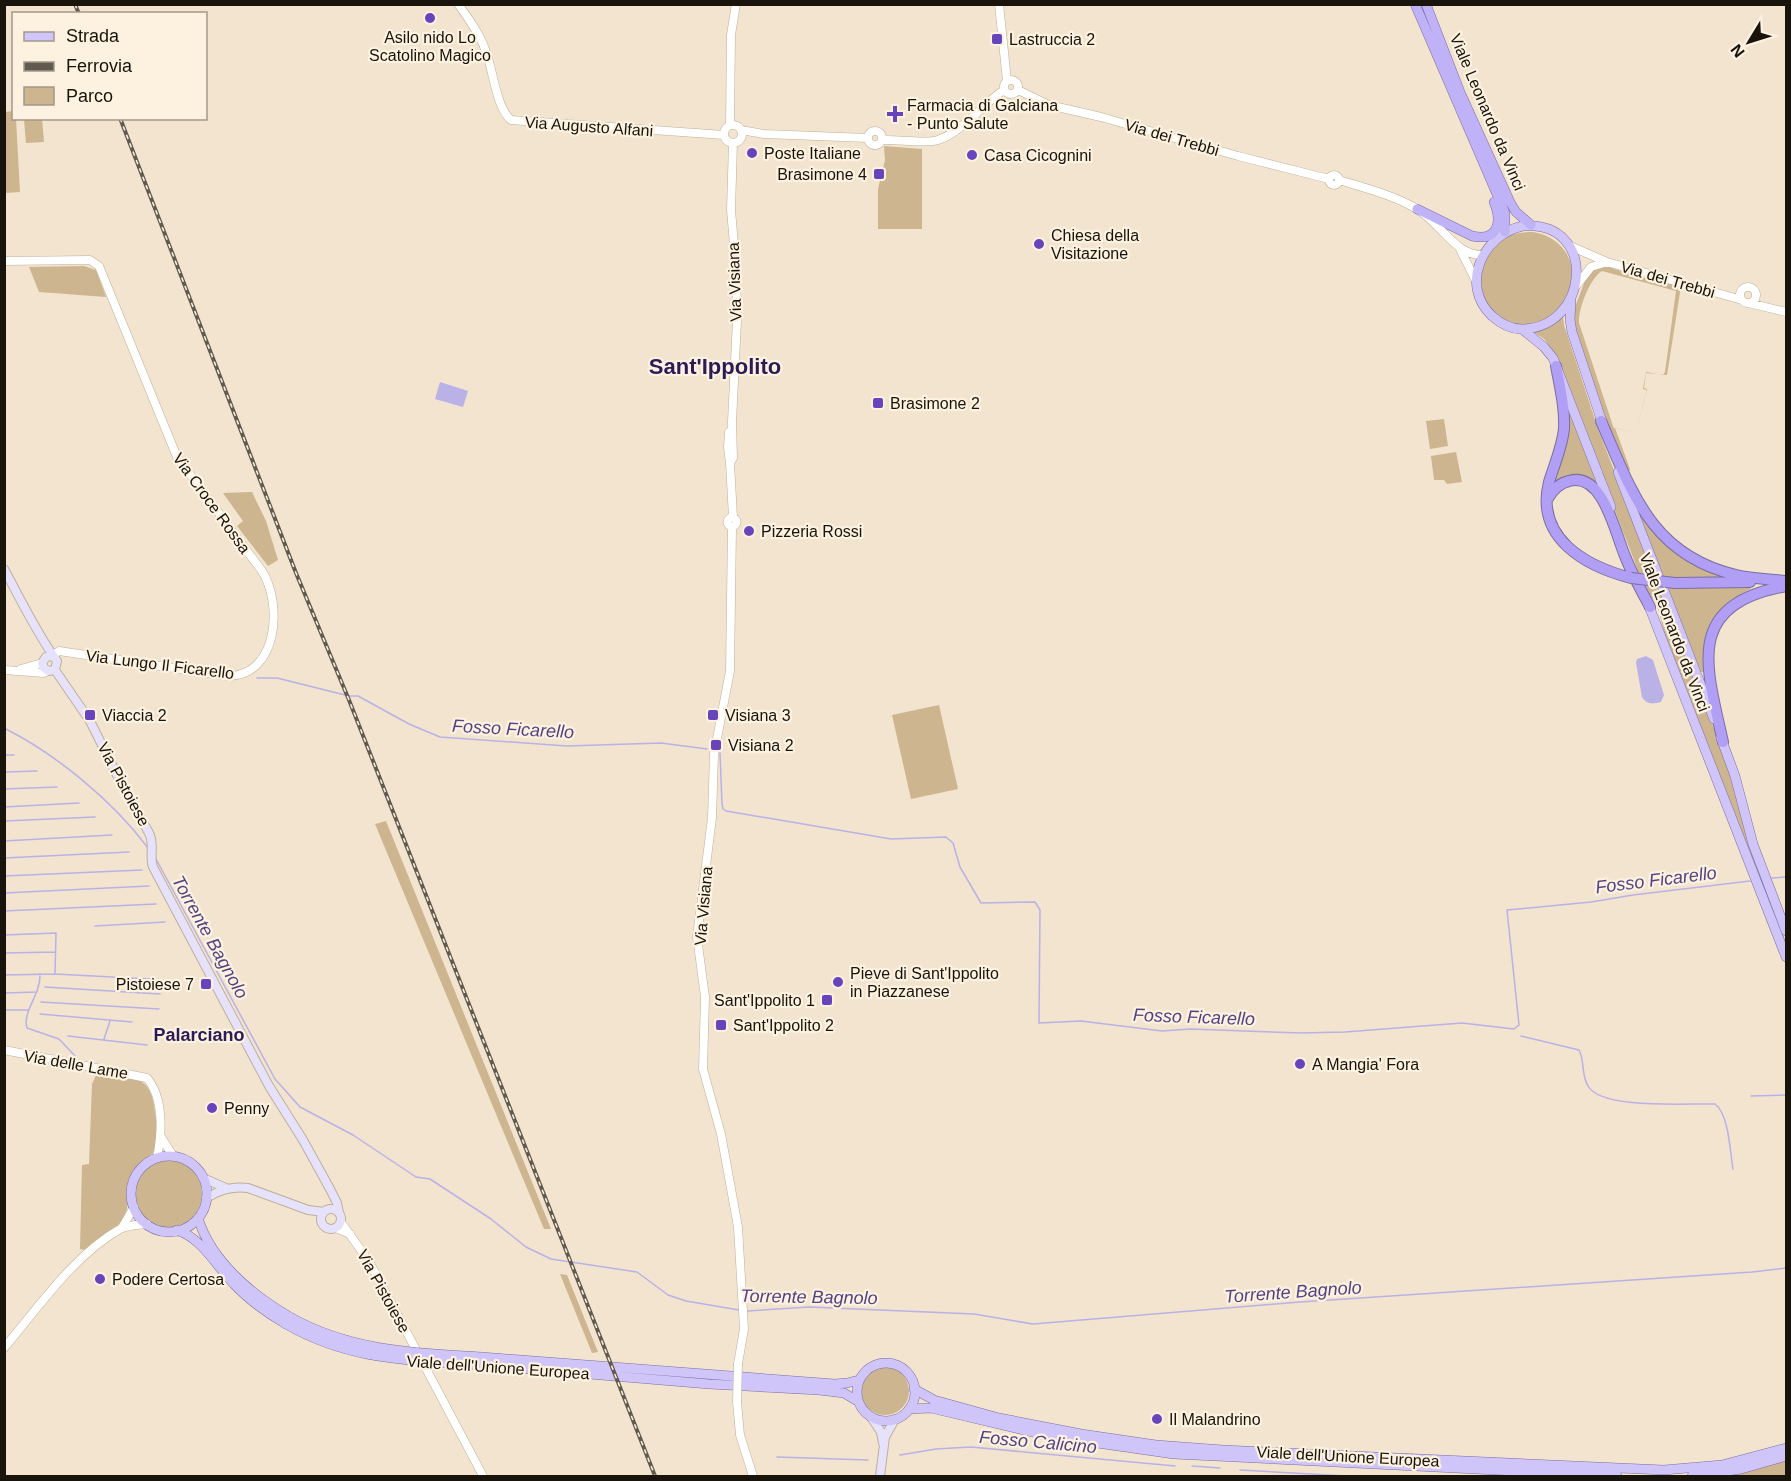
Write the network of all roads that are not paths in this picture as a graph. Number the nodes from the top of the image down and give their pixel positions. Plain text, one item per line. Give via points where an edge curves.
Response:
1 (458, 4) edge
2 (736, 4) edge
3 (999, 4) edge
4 (1415, 4) edge
5 (1426, 4) edge
6 (1007, 81) junction
7 (1004, 90) junction
8 (1018, 90) junction
9 (1464, 121) junction
10 (730, 125) junction
11 (741, 133) junction
12 (724, 135) junction
13 (733, 143) junction
14 (1417, 209) junction
15 (1531, 225) junction
16 (1505, 232) junction
17 (1570, 246) junction
18 (1459, 248) junction
19 (1483, 255) junction
20 (4, 261) edge
21 (1607, 262) junction
22 (1476, 281) junction
23 (1575, 286) junction
24 (1742, 291) junction
25 (1756, 295) junction
26 (1728, 296) junction
27 (1571, 299) junction
28 (1745, 301) junction
29 (1772, 309) junction
30 (1786, 312) edge
31 (1522, 329) junction
32 (1556, 366) junction
33 (1601, 421) junction
34 (1546, 501) junction
35 (4, 569) edge
36 (1786, 583) edge
37 (1650, 607) junction
38 (50, 663) junction
39 (4, 670) edge
40 (242, 674) joint
41 (1723, 742) junction
42 (1786, 932) edge
43 (1786, 957) edge
44 (4, 1050) edge
45 (161, 1137) junction
46 (173, 1156) junction
47 (157, 1158) junction
48 (203, 1178) junction
49 (226, 1188) junction
50 (330, 1189) junction
51 (206, 1198) junction
52 (134, 1207) junction
53 (308, 1210) junction
54 (325, 1211) junction
55 (198, 1218) junction
56 (339, 1221) junction
57 (322, 1223) junction
58 (147, 1224) junction
59 (122, 1228) junction
60 (177, 1230) junction
61 (288, 1321) junction
62 (4, 1348) edge
63 (482, 1361) junction
64 (860, 1380) junction
65 (914, 1389) junction
66 (859, 1402) junction
67 (909, 1409) junction
68 (871, 1417) junction
69 (895, 1419) junction
70 (884, 1444) junction
71 (1786, 1448) edge
72 (1786, 1456) edge
73 (483, 1476) edge
74 (753, 1476) edge
75 (879, 1476) edge
76 (1617, 1476) edge
77 (1692, 1476) edge

1 - 12 street, Via Augusto Alfani via 479,35 503,110 511,120
2 - 10 street via 731,35
3 - 6 street
4 - 9 highway, Viale Leonardo da Vinci
5 - 15 highway, Viale Leonardo da Vinci via 1460,92 1510,202
6 - 7 street
6 - 8 street via 1016,82
7 - 8 street via 1011,94
7 - 11 street via 958,129 936,141 884,139 875,145 867,136 752,137
8 - 14 street, Via dei Trebbi via 1049,105 1238,156 1329,179 1335,175 1339,180
9 - 14 highway via 1470,147 1498,213 1497,228 1488,236 1476,237
9 - 16 highway, Viale Leonardo da Vinci via 1505,213
10 - 11 street
10 - 12 street
11 - 13 street
12 - 13 street
13 - 74 street, Via Visiana, bridge via 730,210 737,320 730,463 733,518 728,522 732,527 730,671 714,754 712,818 697,937 705,997 703,1069 721,1134 738,1227 744,1332 737,1402 740,1435
14 - 18 street
15 - 16 main road
15 - 17 main road, Viale Leonardo da Vinci via 1552,231
16 - 19 main road
17 - 21 street, Via dei Trebbi
17 - 23 main road, Viale Leonardo da Vinci via 1577,265
18 - 19 street via 1472,255
18 - 22 street
19 - 22 main road
20 - 40 street, Via Croce Rossa via 90,260 102,271 177,458 269,582 274,611 267,651 256,666
21 - 23 street, Via dei Trebbi via 1591,267
21 - 26 street, Via dei Trebbi
22 - 31 main road, Viale Leonardo da Vinci via 1478,294 1490,314 1507,326
23 - 27 main road, Viale Leonardo da Vinci
24 - 25 street via 1752,288
24 - 26 street, Via dei Trebbi
24 - 28 street
25 - 28 street via 1754,301
25 - 29 street, Via dei Trebbi
26 - 28 street, Via dei Trebbi
27 - 31 main road, Viale Leonardo da Vinci via 1551,320
27 - 33 main road, Viale Leonardo da Vinci via 1572,333
28 - 29 street, Via dei Trebbi
29 - 30 street, Via dei Trebbi
31 - 32 main road, Viale Leonardo da Vinci via 1548,351
32 - 34 highway via 1564,432
32 - 37 main road, Viale Leonardo da Vinci
33 - 36 highway via 1633,495 1657,529 1676,547 1705,565
33 - 41 main road, Viale Leonardo da Vinci
34 - 36 highway, bridge via 1556,533 1570,549 1595,566 1631,578 1675,583
34 - 37 highway via 1554,489 1574,479 1596,489
35 - 38 main road, Via Pistoiese via 47,645
36 - 41 highway via 1741,600 1720,620 1708,644 1707,672
37 - 43 main road, Viale Leonardo da Vinci
38 - 39 street
38 - 40 street, Via Lungo Il Ficarello via 57,651 228,676
38 - 50 main road, Via Pistoiese via 90,721 153,842 153,867 269,1086
41 - 42 main road, Viale Leonardo da Vinci via 1753,844
44 - 45 street, Via delle Lame via 147,1078 157,1093
45 - 46 street
45 - 47 street
46 - 47 main road
46 - 48 main road via 189,1162
47 - 52 main road via 143,1166 134,1180
48 - 49 main road
48 - 51 main road
49 - 51 main road
49 - 53 main road via 248,1188
50 - 54 main road via 331,1200
50 - 56 main road, Via Pistoiese via 338,1203
51 - 55 main road
52 - 58 main road
52 - 59 street
53 - 54 main road
53 - 57 main road
54 - 56 main road via 334,1210
54 - 57 main road
55 - 60 main road
55 - 61 main road, Viale dell'Unione Europea via 206,1239 231,1271
56 - 57 main road via 328,1229
56 - 73 street, Via Pistoiese via 370,1263
58 - 59 street
58 - 60 main road
59 - 62 street via 72,1268
60 - 61 main road, Viale dell'Unione Europea via 195,1239 238,1288 265,1311
61 - 63 main road, Viale dell'Unione Europea, bridge via 364,1346
63 - 64 main road, Viale dell'Unione Europea via 834,1384
63 - 66 main road, Viale dell'Unione Europea via 709,1384 819,1390 844,1393
64 - 65 main road, Viale dell'Unione Europea via 870,1368 890,1364 905,1371
64 - 66 main road
65 - 67 main road
65 - 71 main road, Viale dell'Unione Europea via 934,1400 1018,1422 1132,1442 1200,1448 1664,1470 1722,1465
66 - 68 main road
67 - 69 main road
67 - 76 main road, Viale dell'Unione Europea via 931,1408 1049,1436 1174,1454
68 - 69 main road
68 - 70 main road
69 - 70 main road
70 - 75 main road
72 - 77 main road via 1741,1469

